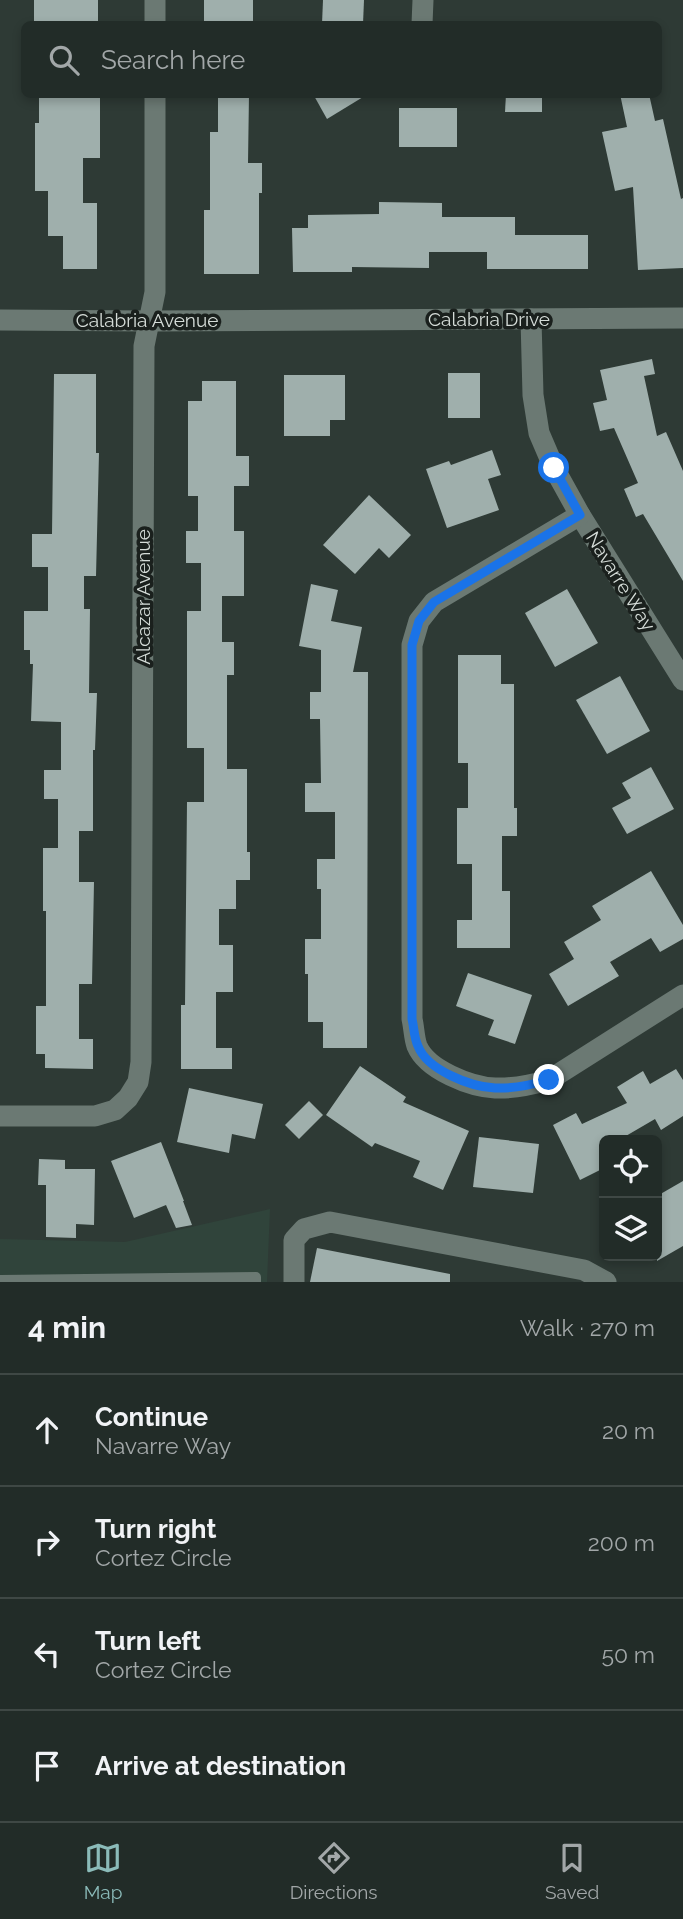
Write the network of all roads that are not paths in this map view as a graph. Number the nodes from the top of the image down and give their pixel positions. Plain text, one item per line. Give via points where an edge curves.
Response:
1 (155, 0) edge
2 (423, 0) edge
3 (155, 21) edge
4 (422, 21) edge
5 (155, 98) edge
6 (683, 318) edge
7 (531, 319) junction
8 (0, 320) edge
9 (295, 320) joint
10 (150, 321) junction
11 (580, 515) junction
12 (683, 680) edge
13 (683, 995) edge
14 (0, 1116) edge
15 (0, 1280) edge
16 (256, 1282) edge
17 (294, 1282) edge
18 (606, 1282) edge

1 - 3 street
2 - 4 street
5 - 10 street, Alcazar Avenue via 155,292
6 - 7 street, Calabria Drive
7 - 9 street, Calabria Drive
7 - 11 street, Navarre Way via 539,433
8 - 10 street, Calabria Avenue
9 - 10 street, Calabria Avenue
10 - 14 street, Alcazar Avenue via 144,346 138,1082 114,1110 95,1116
11 - 12 street, Navarre Way
11 - 13 street via 434,602 419,621 412,645 412,1019 418,1047 432,1064 456,1079 493,1088 524,1087 549,1080
15 - 16 lane via 256,1277
17 - 18 street via 294,1240 304,1229 330,1222 584,1270

